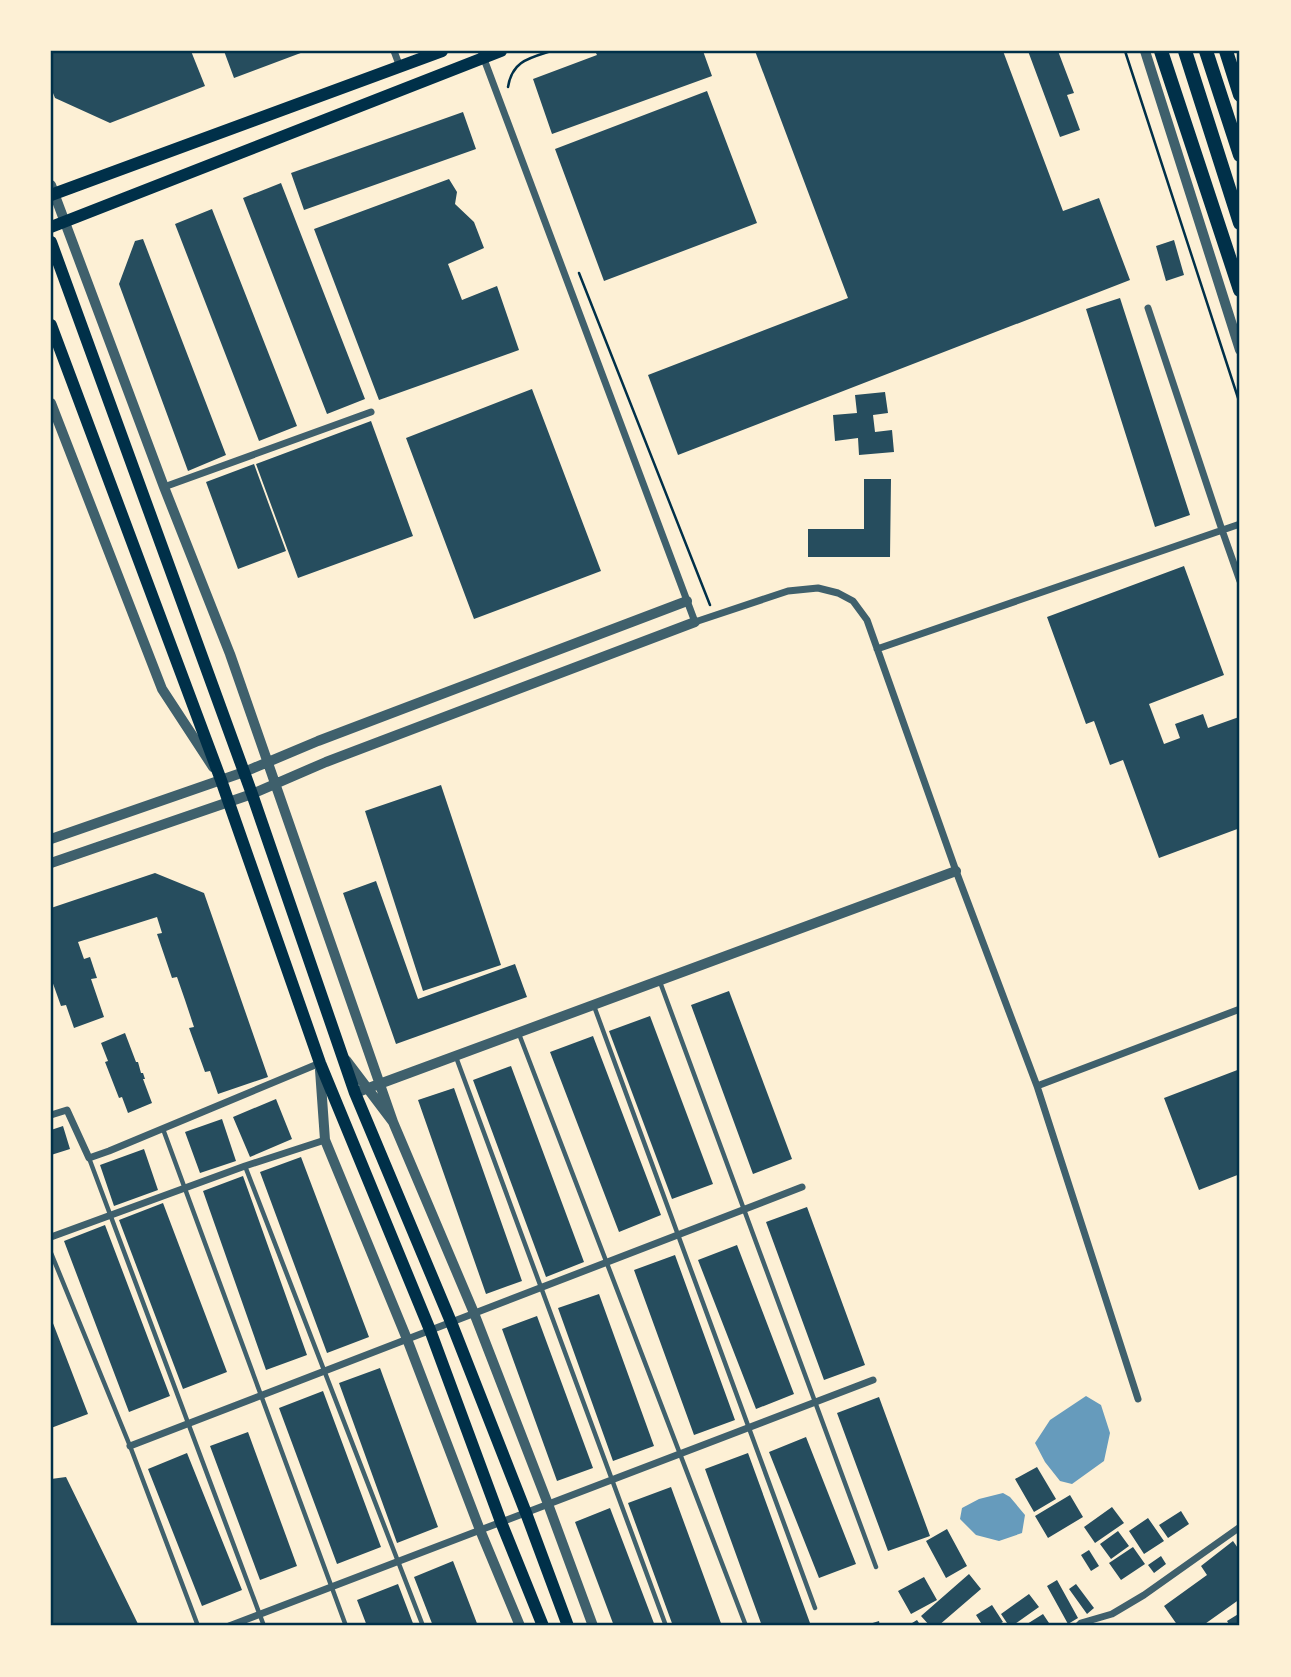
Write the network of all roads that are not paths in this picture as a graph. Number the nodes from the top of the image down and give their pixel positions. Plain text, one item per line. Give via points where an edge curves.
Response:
1 (394, 51) edge
2 (442, 51) edge
3 (501, 51) edge
4 (1145, 51) edge
5 (1161, 51) edge
6 (1185, 51) edge
7 (1206, 51) edge
8 (1226, 51) edge
9 (483, 54) edge
10 (400, 67) junction
11 (1240, 95) edge
12 (1240, 155) edge
13 (52, 191) edge
14 (64, 222) junction
15 (1240, 223) edge
16 (51, 227) edge
17 (51, 243) edge
18 (1240, 290) edge
19 (1148, 308) dead end
20 (51, 325) edge
21 (1240, 350) edge
22 (51, 403) edge
23 (370, 412) dead end
24 (53, 416) edge
25 (164, 487) junction
26 (1240, 524) edge
27 (1222, 530) junction
28 (1240, 581) edge
29 (687, 601) junction
30 (695, 622) junction
31 (877, 649) junction
32 (268, 762) junction
33 (244, 772) junction
34 (221, 780) junction
35 (275, 784) junction
36 (252, 794) junction
37 (229, 802) junction
38 (51, 839) edge
39 (51, 863) edge
40 (956, 871) junction
41 (660, 981) junction
42 (594, 1005) junction
43 (1240, 1009) edge
44 (519, 1033) junction
45 (456, 1056) junction
46 (320, 1063) junction
47 (380, 1084) junction
48 (1037, 1086) junction
49 (362, 1091) junction
50 (51, 1115) edge
51 (393, 1122) junction
52 (162, 1128) junction
53 (325, 1140) junction
54 (89, 1158) junction
55 (245, 1166) junction
56 (802, 1187) dead end
57 (184, 1188) junction
58 (744, 1209) junction
59 (111, 1215) junction
60 (677, 1235) junction
61 (51, 1237) edge
62 (51, 1253) edge
63 (607, 1262) junction
64 (541, 1287) junction
65 (474, 1313) junction
66 (450, 1322) junction
67 (430, 1330) junction
68 (407, 1339) junction
69 (324, 1371) junction
70 (873, 1380) dead end
71 (261, 1395) junction
72 (1138, 1399) dead end
73 (815, 1402) junction
74 (188, 1423) junction
75 (748, 1427) junction
76 (130, 1446) junction
77 (680, 1454) junction
78 (612, 1480) junction
79 (548, 1504) junction
80 (526, 1513) junction
81 (501, 1522) junction
82 (1240, 1527) edge
83 (480, 1530) junction
84 (398, 1562) junction
85 (876, 1567) dead end
86 (332, 1587) junction
87 (815, 1608) dead end
88 (260, 1615) junction
89 (198, 1626) edge
90 (229, 1626) edge
91 (264, 1626) edge
92 (346, 1626) edge
93 (423, 1626) edge
94 (520, 1626) edge
95 (543, 1626) edge
96 (568, 1626) edge
97 (593, 1626) edge
98 (666, 1626) edge
99 (746, 1626) edge
100 (1078, 1626) edge

1 - 10 street
2 - 10 main road
3 - 9 main road
4 - 21 street
5 - 18 main road
6 - 15 main road
7 - 12 main road
8 - 11 main road
9 - 14 main road
9 - 29 street
10 - 13 main road
13 - 14 street
14 - 16 main road
14 - 25 street
17 - 33 main road
19 - 27 street
20 - 34 main road
22 - 24 street
23 - 25 street
24 - 34 street via 162,689
25 - 32 street
26 - 27 street
27 - 28 street
27 - 31 street
29 - 30 street
29 - 32 street
30 - 31 street via 788,591 818,588 853,601 867,621
30 - 35 street
31 - 40 street
32 - 33 street
32 - 35 street
33 - 34 street
33 - 36 main road
34 - 37 main road
34 - 38 street
35 - 36 street
35 - 47 street
36 - 37 street
36 - 49 main road via 342,1055
37 - 39 street
37 - 46 main road
40 - 41 street
40 - 48 street
41 - 42 street
41 - 58 lane
42 - 44 street
42 - 60 lane
43 - 48 street
44 - 45 street
44 - 63 lane
45 - 47 street
45 - 64 lane
46 - 52 street
46 - 53 street
46 - 67 main road
47 - 49 street
47 - 51 street
48 - 72 street
49 - 51 street
49 - 66 main road
50 - 54 street via 67,1110
51 - 65 street
52 - 54 street
52 - 57 lane
53 - 55 street
53 - 68 street
54 - 59 lane
55 - 57 street
55 - 69 lane
56 - 58 street
57 - 59 street
57 - 71 lane
58 - 60 street
58 - 73 lane
59 - 61 street
59 - 74 lane
60 - 63 street
60 - 75 lane
62 - 76 lane
63 - 64 street
63 - 77 lane
64 - 65 street
64 - 78 lane
65 - 66 street
65 - 79 street
66 - 67 street
66 - 80 main road
67 - 68 street
67 - 81 main road
68 - 69 street
68 - 83 street
69 - 71 street
69 - 84 lane
70 - 73 street
71 - 74 street
71 - 86 lane
73 - 75 street
73 - 85 lane
74 - 76 street
74 - 88 lane
75 - 77 street
75 - 87 lane
76 - 89 lane
77 - 78 street
77 - 99 lane
78 - 79 street
78 - 98 lane
79 - 80 street
79 - 97 street
80 - 81 street
80 - 96 main road
81 - 83 street
81 - 95 main road
82 - 100 street via 1144,1595 1112,1614
83 - 84 street
83 - 94 street
84 - 86 street
84 - 93 lane
86 - 88 street
86 - 92 lane
88 - 90 street
88 - 91 lane

